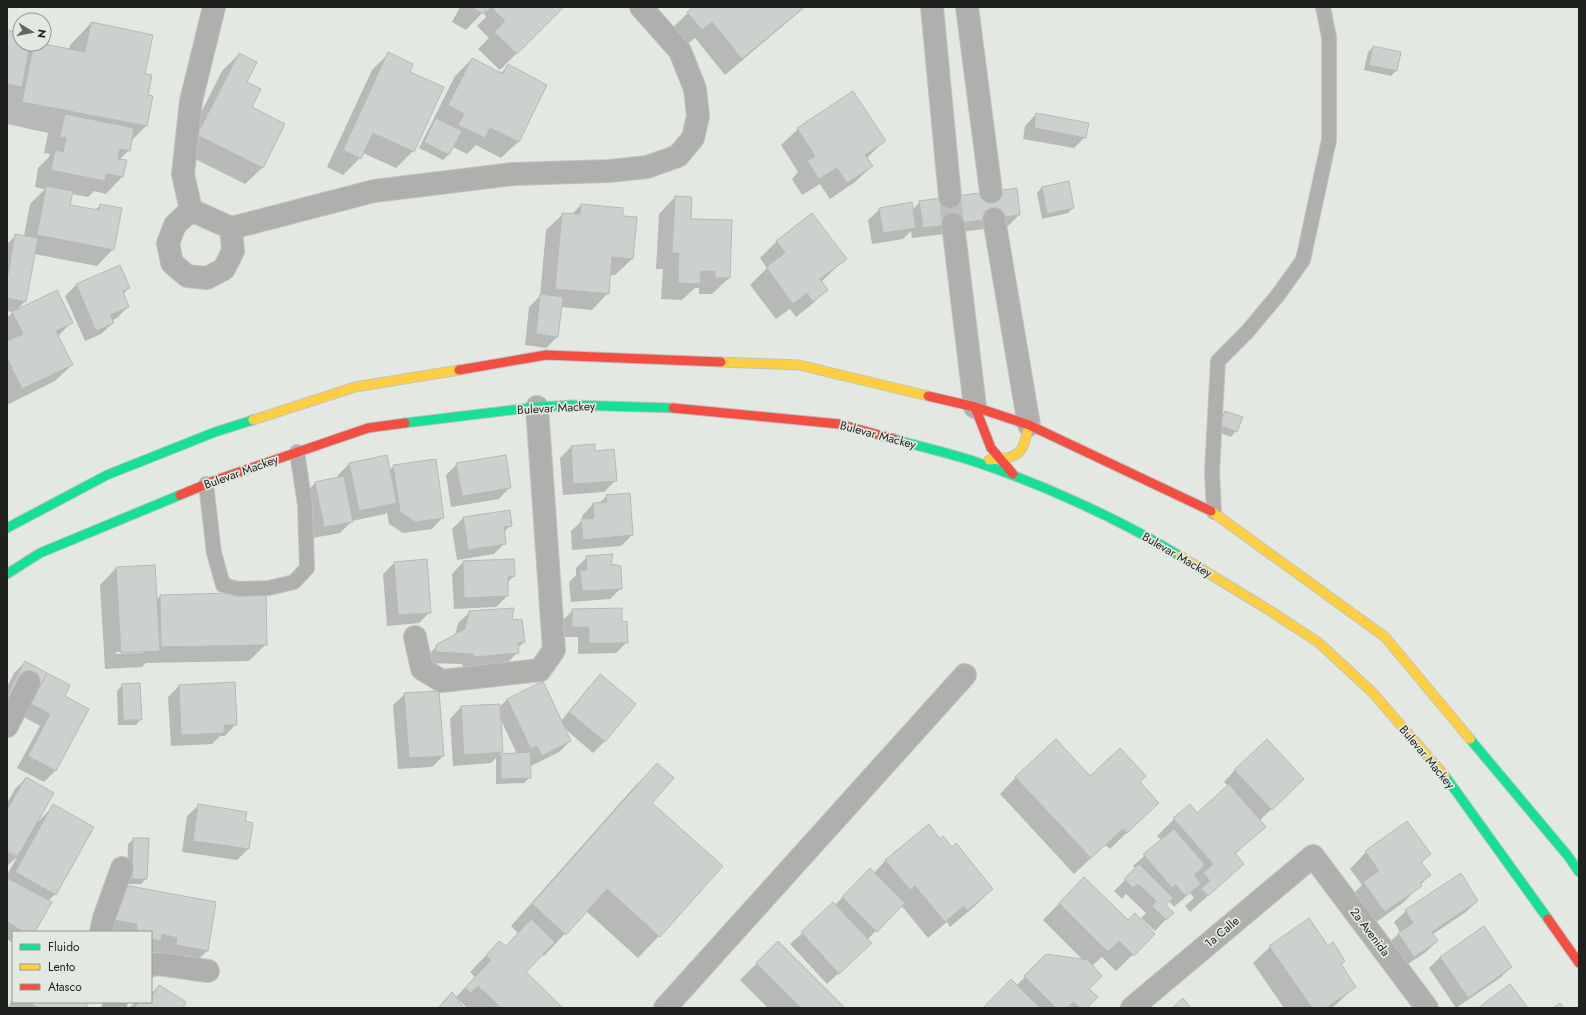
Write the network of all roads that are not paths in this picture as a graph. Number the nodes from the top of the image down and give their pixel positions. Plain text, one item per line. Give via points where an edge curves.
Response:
1 (214, 7) edge
2 (641, 7) edge
3 (932, 7) edge
4 (967, 7) edge
5 (1323, 7) edge
6 (991, 192) dead end
7 (950, 197) tunnel mouth
8 (192, 210) junction
9 (994, 219) dead end
10 (953, 224) tunnel mouth
11 (231, 228) junction
12 (537, 407) junction
13 (975, 407) junction
14 (1029, 425) junction
15 (297, 452) junction
16 (1000, 459) junction
17 (976, 462) junction
18 (1015, 477) junction
19 (206, 484) junction
20 (1214, 512) junction
21 (7, 528) edge
22 (7, 574) edge
23 (415, 637) dead end
24 (965, 675) dead end
25 (29, 682) dead end
26 (7, 726) edge
27 (1313, 856) joint
28 (122, 868) dead end
29 (1579, 872) edge
30 (101, 931) edge
31 (1579, 963) edge
32 (152, 965) edge
33 (208, 971) dead end
34 (666, 1008) edge
35 (1132, 1008) edge
36 (1427, 1008) edge

1 - 8 street via 191,101 183,174
2 - 11 street via 680,51 695,89 698,116 693,138 678,156 647,167 610,171 513,174 374,191
3 - 7 street
4 - 6 street
5 - 20 lane via 1329,37 1329,140 1303,260 1247,332 1218,361 1212,472
8 - 11 street
8 - 11 street via 175,225 168,243 172,263 187,276 206,278 224,269 233,251
9 - 14 street
10 - 13 street
12 - 15 main road, Bulevar Mackey via 368,428
12 - 17 main road, Bulevar Mackey via 572,405 670,408 839,424
12 - 23 street via 554,650 540,670 442,681 422,669
13 - 14 main road
13 - 16 main road via 991,448
13 - 21 main road via 799,365 546,355 355,386 215,432 107,475
14 - 16 main road via 1025,444 1020,453 1013,458
14 - 20 main road
15 - 19 main road, Bulevar Mackey
15 - 19 lane via 305,505 307,568 294,582 269,588 239,589 223,585 214,553
16 - 17 main road
16 - 18 main road
17 - 18 main road, Bulevar Mackey
18 - 31 main road, Bulevar Mackey via 1101,514 1170,550 1318,642 1372,692 1447,778
19 - 22 main road, Bulevar Mackey via 40,553
20 - 29 main road via 1385,638
24 - 34 street
25 - 26 street
27 - 35 street, 1a Calle
27 - 36 street, 2a Avenida
28 - 30 street
32 - 33 street

